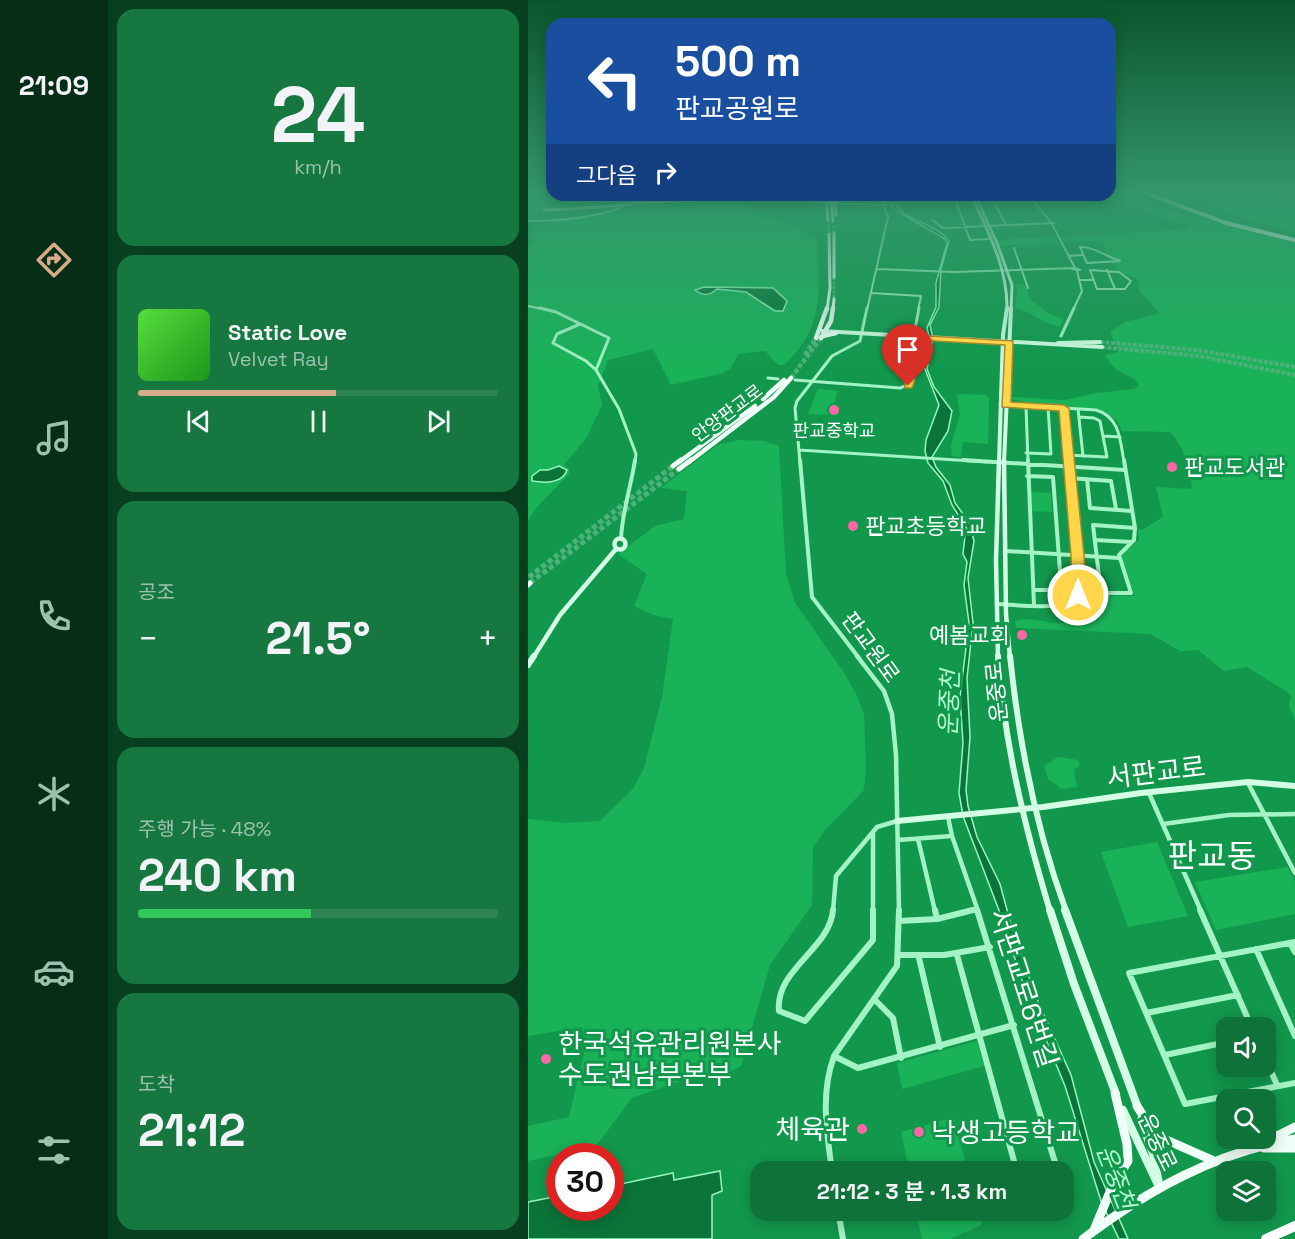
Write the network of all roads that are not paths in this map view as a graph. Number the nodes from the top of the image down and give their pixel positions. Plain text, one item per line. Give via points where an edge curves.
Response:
1 (830, 250) edge
2 (832, 250) edge
3 (881, 250) edge
4 (995, 250) edge
5 (997, 250) edge
6 (1015, 250) edge
7 (1065, 250) edge
8 (1079, 250) edge
9 (1097, 250) edge
10 (1082, 255) junction
11 (1069, 256) junction
12 (1089, 266) junction
13 (877, 269) junction
14 (1075, 269) junction
15 (1023, 270) junction
16 (1107, 270) junction
17 (1006, 271) junction
18 (834, 277) tunnel mouth
19 (1080, 280) junction
20 (1094, 280) junction
21 (1028, 288) dead end
22 (1115, 289) junction
23 (871, 293) junction
24 (834, 299) tunnel mouth
25 (528, 306) edge
26 (581, 324) junction
27 (836, 333) junction
28 (822, 334) junction
29 (1003, 335) junction
30 (1010, 335) junction
31 (1061, 336) dead end
32 (913, 338) junction
33 (985, 341) junction
34 (1002, 342) junction
35 (1100, 342) tunnel mouth
36 (1009, 343) junction
37 (1028, 344) junction
38 (1041, 344) junction
39 (1102, 347) tunnel mouth
40 (1006, 352) junction
41 (596, 370) junction
42 (768, 378) dead end
43 (791, 378) joint
44 (778, 379) dead end
45 (812, 382) junction
46 (1003, 404) junction
47 (1026, 405) junction
48 (1048, 407) junction
49 (1064, 408) junction
50 (1078, 409) junction
51 (1079, 417) junction
52 (1104, 436) junction
53 (1120, 437) junction
54 (799, 450) junction
55 (1026, 453) junction
56 (1067, 455) junction
57 (1083, 456) junction
58 (921, 458) joint
59 (953, 460) joint
60 (1001, 462) junction
61 (1027, 464) junction
62 (1068, 466) junction
63 (676, 467) tunnel mouth
64 (1125, 470) junction
65 (1027, 476) junction
66 (1069, 478) junction
67 (1087, 479) junction
68 (1116, 509) junction
69 (1132, 510) junction
70 (1136, 528) junction
71 (621, 539) joint
72 (1095, 540) junction
73 (1133, 542) junction
74 (1006, 551) junction
75 (1031, 552) junction
76 (1059, 554) junction
77 (1078, 555) junction
78 (1097, 556) junction
79 (1119, 558) junction
80 (1034, 590) junction
81 (1101, 593) joint
82 (998, 604) junction
83 (1006, 604) junction
84 (1034, 605) junction
85 (528, 665) edge
86 (1248, 783) junction
87 (1295, 786) edge
88 (1149, 793) junction
89 (1034, 807) junction
90 (1022, 808) junction
91 (1006, 810) joint
92 (1263, 812) junction
93 (1295, 814) edge
94 (957, 816) joint
95 (948, 817) junction
96 (897, 821) junction
97 (1163, 824) junction
98 (873, 833) junction
99 (952, 836) junction
100 (918, 839) junction
101 (898, 840) junction
102 (1295, 873) edge
103 (977, 909) junction
104 (937, 919) junction
105 (899, 921) junction
106 (1293, 942) edge
107 (990, 946) junction
108 (1256, 949) junction
109 (1295, 952) edge
110 (957, 955) junction
111 (898, 956) junction
112 (1221, 956) junction
113 (919, 958) junction
114 (1238, 995) junction
115 (874, 999) junction
116 (1146, 1013) junction
117 (1247, 1017) edge
118 (1014, 1026) junction
119 (978, 1036) junction
120 (1295, 1036) edge
121 (1216, 1044) edge
122 (940, 1047) junction
123 (1164, 1055) junction
124 (834, 1056) junction
125 (901, 1058) junction
126 (1273, 1077) edge
127 (1295, 1083) edge
128 (1277, 1085) junction
129 (1115, 1093) junction
130 (1137, 1106) junction
131 (1295, 1127) edge
132 (1276, 1137) edge
133 (1295, 1139) edge
134 (1276, 1143) edge
135 (1276, 1148) edge
136 (1295, 1148) edge
137 (1252, 1149) edge
138 (1212, 1160) junction
139 (831, 1161) edge
140 (1014, 1161) edge
141 (1055, 1161) edge
142 (1159, 1187) junction
143 (840, 1221) edge
144 (1295, 1226) edge
145 (1094, 1230) junction
146 (843, 1239) edge
147 (1083, 1239) edge
148 (1266, 1239) edge

1 - 28 main road via 828,308
2 - 18 main road
3 - 13 street, 판교원로
4 - 17 main road, 운중로
5 - 17 main road, 운중로
6 - 15 street
7 - 11 street
8 - 10 street
9 - 12 street via 1120,260
10 - 11 street
10 - 12 street
11 - 14 street
12 - 16 street
12 - 20 street
13 - 17 street
13 - 23 street, 판교원로
14 - 15 street
14 - 19 street
15 - 17 street
15 - 21 street
16 - 22 street
16 - 22 street via 1119,272 1131,281 1125,289
17 - 29 main road, 운중로 via 1008,298
17 - 30 main road, 운중로 via 1012,295
19 - 20 street
19 - 31 street via 1080,295
20 - 22 street via 1097,289
23 - 32 street via 920,296
23 - 45 street, 판교원로 via 860,340 832,356
24 - 28 main road
25 - 26 street via 556,312
26 - 41 street via 609,338
26 - 41 street via 557,334 553,344
27 - 28 main road
27 - 28 main road
27 - 32 main road
29 - 33 main road
29 - 34 main road, 운중로
30 - 36 main road, 운중로
30 - 37 main road
32 - 33 main road
32 - 45 street via 910,383 906,387
33 - 34 main road
33 - 40 main road
34 - 36 main road
34 - 40 main road, 운중로
35 - 38 main road
36 - 37 main road
36 - 40 main road, 운중로
37 - 38 main road
37 - 40 main road
38 - 39 main road
40 - 46 main road, 운중로
41 - 71 street via 619,409 636,454
42 - 44 street
43 - 45 street
43 - 63 main road, 안양판교로 via 774,397
45 - 54 street, 판교원로 via 796,404
46 - 47 street
46 - 60 main road, 운중로
47 - 48 street
47 - 55 street
48 - 49 street
48 - 55 street via 1051,454
49 - 50 street
49 - 56 street
50 - 51 street
50 - 53 street via 1110,415
51 - 52 street via 1099,420
51 - 57 street
52 - 53 street
52 - 57 street via 1107,458
53 - 64 street
54 - 58 street
54 - 96 street, 판교원로 via 812,597 886,696 893,722
55 - 61 street
56 - 57 street
56 - 62 street
58 - 59 street
59 - 60 street
60 - 61 street
60 - 74 main road, 운중로
60 - 82 main road, 운중로 via 995,523
61 - 62 street
61 - 65 street
62 - 64 street
62 - 66 street
64 - 69 street
65 - 75 street
65 - 76 street via 1053,477
66 - 67 street
66 - 77 street
67 - 68 street via 1111,481
67 - 68 street via 1090,508
68 - 69 street
69 - 70 street
70 - 72 street via 1093,525
70 - 73 street
71 - 85 main road via 613,543 616,549 560,615
72 - 73 street
72 - 78 street
73 - 79 street
74 - 75 street
74 - 83 main road, 운중로
75 - 76 street
75 - 80 street
76 - 77 street
76 - 80 street via 1061,585 1056,590
77 - 78 street
77 - 84 street via 1080,589 1074,600 1055,606
78 - 79 street
78 - 81 street
79 - 81 street via 1131,593
80 - 84 street
82 - 83 street
82 - 90 main road, 운중로 via 1001,699
83 - 84 street
83 - 89 main road, 운중로 via 1017,723
86 - 87 main road, 서판교로
86 - 88 main road, 서판교로
86 - 92 street
88 - 89 main road, 서판교로
88 - 97 street
89 - 90 main road, 서판교로
89 - 130 main road, 운중로 via 1049,865
90 - 91 main road, 서판교로
90 - 129 main road, 운중로 via 1055,930
91 - 94 main road
92 - 93 street
92 - 97 street via 1212,815
92 - 102 street
94 - 95 main road
95 - 96 main road
95 - 99 street, 서판교로6번길
96 - 98 street via 877,827
96 - 101 street, 판교원로
97 - 112 street
98 - 98 street via 836,876 832,923 785,983 778,1000 779,1011 804,1022 873,940
99 - 100 street
99 - 103 street, 서판교로6번길
100 - 101 street
100 - 104 street
101 - 105 street, 판교원로
103 - 104 street
103 - 107 street, 서판교로6번길
104 - 105 street
105 - 111 street, 판교원로
106 - 108 street
106 - 109 street
107 - 110 street
107 - 118 street, 서판교로6번길
108 - 112 street
108 - 120 street
110 - 113 street
110 - 119 street
111 - 113 street
111 - 115 street, 판교원로 via 897,966
112 - 114 street
112 - 116 street via 1129,973
113 - 122 street
114 - 116 street
114 - 117 street
115 - 124 street, 판교원로
115 - 125 street via 892,1018
116 - 123 street
118 - 119 street
118 - 141 street, 서판교로6번길
119 - 122 street
119 - 140 street
121 - 123 street
122 - 125 street
123 - 128 street via 1185,1104
124 - 125 street via 858,1068
124 - 139 street, 판교원로 via 825,1097
126 - 128 street
127 - 128 street
129 - 142 main road, 운중로
129 - 145 main road via 1128,1161
130 - 138 main road via 1155,1135
130 - 142 main road, 운중로
131 - 132 main road
133 - 134 main road
135 - 136 main road
137 - 138 main road
138 - 142 main road
142 - 145 main road
143 - 146 street
144 - 148 highway
145 - 147 main road

